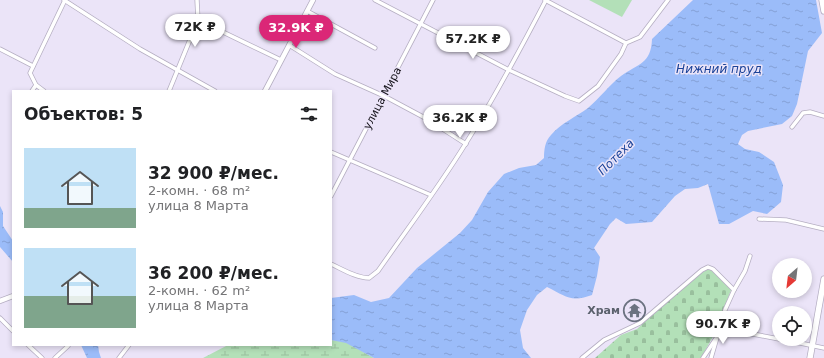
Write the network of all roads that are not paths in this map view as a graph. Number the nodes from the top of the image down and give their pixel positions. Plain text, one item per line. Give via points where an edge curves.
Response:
1 (65, 0) edge
2 (197, 0) edge
3 (313, 0) edge
4 (375, 0) edge
5 (432, 0) edge
6 (546, 0) edge
7 (668, 0) edge
8 (822, 0) edge
9 (307, 11) junction
10 (824, 11) edge
11 (198, 20) junction
12 (421, 24) junction
13 (626, 43) junction
14 (289, 45) junction
15 (375, 48) dead end
16 (0, 49) edge
17 (281, 60) junction
18 (33, 66) junction
19 (178, 69) junction
20 (510, 70) junction
21 (36, 84) junction
22 (33, 90) edge
23 (43, 90) edge
24 (169, 90) edge
25 (213, 90) edge
26 (266, 90) edge
27 (384, 96) junction
28 (824, 116) edge
29 (792, 127) dead end
30 (466, 144) junction
31 (332, 152) edge
32 (350, 159) junction
33 (332, 194) edge
34 (431, 196) junction
35 (759, 219) dead end
36 (824, 229) edge
37 (750, 256) dead end
38 (332, 264) edge
39 (824, 279) edge
40 (734, 290) junction
41 (12, 296) edge
42 (0, 301) edge
43 (0, 318) edge
44 (721, 328) junction
45 (12, 330) edge
46 (718, 334) junction
47 (772, 338) edge
48 (812, 345) joint
49 (29, 346) edge
50 (68, 346) dead end
51 (128, 346) edge
52 (812, 346) edge
53 (824, 348) edge
54 (120, 357) edge
55 (42, 358) edge
56 (55, 358) edge
57 (582, 358) edge
58 (703, 358) edge
59 (711, 358) edge
60 (810, 358) edge

1 - 18 street
1 - 19 street via 140,49
2 - 11 street
3 - 9 street
4 - 12 street
5 - 12 street, улица Мира
6 - 13 street
6 - 20 street
7 - 13 street via 640,37
8 - 10 main road
9 - 14 street
9 - 15 street
11 - 17 street
11 - 19 street
12 - 20 street
12 - 27 street, улица Мира
13 - 20 street via 598,86 579,101
14 - 17 street
14 - 27 street via 335,74
16 - 18 street
17 - 26 street
18 - 21 street via 30,73
19 - 24 street
19 - 25 street
20 - 30 street
21 - 22 street
21 - 23 street
27 - 30 street
27 - 32 street, улица Мира
28 - 29 street via 803,113
30 - 34 street
31 - 32 street
32 - 33 street, улица Мира
32 - 34 street
34 - 38 street via 378,271 369,278
35 - 36 street via 786,220
37 - 40 street via 745,272
39 - 48 main road
40 - 44 street via 725,310
40 - 57 street via 708,267 640,323 604,340
41 - 42 street
43 - 45 street
44 - 46 street
44 - 47 street
46 - 58 street
46 - 59 street
48 - 53 street
49 - 55 street
50 - 56 street
51 - 54 street
52 - 60 main road

